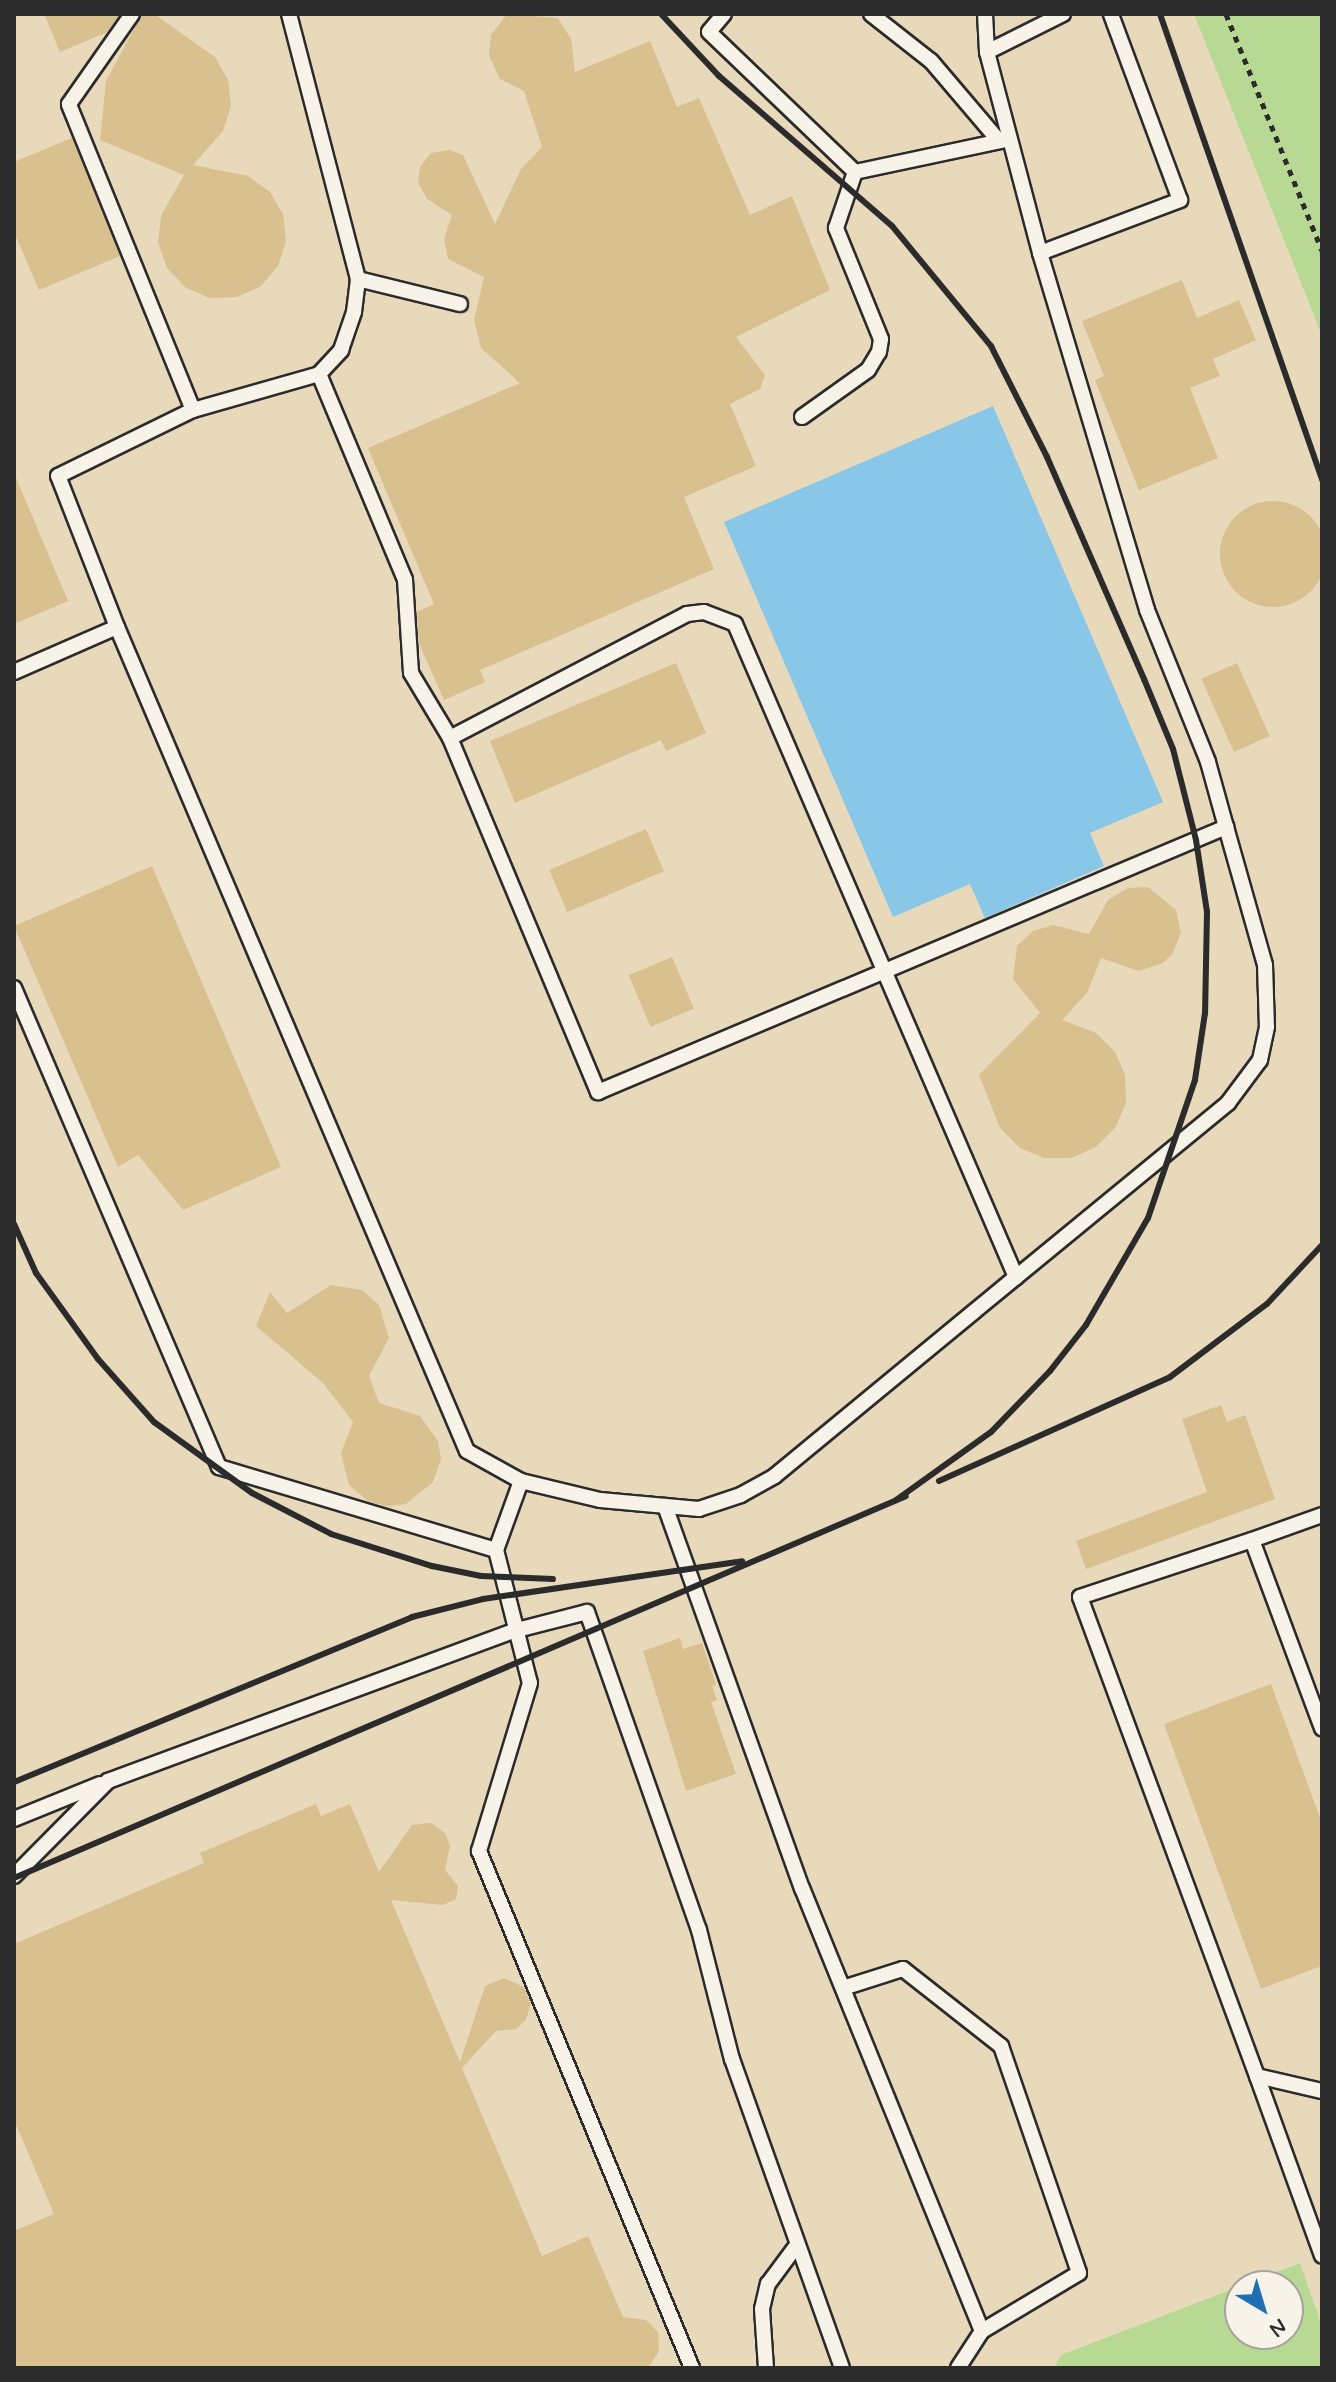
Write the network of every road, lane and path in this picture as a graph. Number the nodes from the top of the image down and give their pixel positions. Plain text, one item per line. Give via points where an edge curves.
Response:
1 (132, 14) edge
2 (289, 14) edge
3 (724, 14) edge
4 (871, 14) edge
5 (985, 14) edge
6 (1063, 14) edge
7 (1111, 14) edge
8 (1226, 14) edge
9 (987, 52) junction
10 (1004, 140) junction
11 (855, 172) junction
12 (1322, 251) edge
13 (1040, 253) junction
14 (358, 279) junction
15 (460, 304) dead end
16 (319, 374) junction
17 (193, 410) junction
18 (802, 417) dead end
19 (117, 627) junction
20 (14, 672) edge
21 (450, 738) junction
22 (1226, 827) junction
23 (886, 974) junction
24 (14, 988) edge
25 (1016, 1277) junction
26 (521, 1481) junction
27 (665, 1506) junction
28 (1322, 1515) edge
29 (1252, 1540) junction
30 (496, 1550) junction
31 (517, 1630) junction
32 (1322, 1728) edge
33 (108, 1781) junction
34 (14, 1819) edge
35 (14, 1876) edge
36 (843, 1988) junction
37 (1257, 2076) junction
38 (1322, 2091) edge
39 (797, 2245) junction
40 (1322, 2256) edge
41 (982, 2331) junction
42 (692, 2368) edge
43 (766, 2368) edge
44 (842, 2368) edge
45 (958, 2368) edge

1 - 17 lane via 69,104
2 - 14 lane
3 - 11 lane via 709,32
4 - 10 lane via 931,61
5 - 9 lane
6 - 9 lane
7 - 13 lane via 1180,200
8 - 12 path
9 - 10 lane
10 - 11 lane
10 - 13 lane
11 - 18 lane via 836,228 881,339 879,352 868,370
13 - 22 lane via 1147,610 1208,762
14 - 15 lane
14 - 16 lane via 341,350
16 - 17 lane
16 - 21 lane via 405,580 411,673
17 - 19 lane via 58,476
19 - 20 lane
19 - 26 lane via 467,1451
21 - 23 lane via 598,1092
21 - 23 lane via 687,614 704,612 735,624
22 - 23 lane
22 - 25 lane via 1265,965 1267,1027 1260,1060 1228,1103
23 - 25 lane
24 - 30 lane via 219,1467
25 - 27 lane via 775,1476 699,1509
26 - 27 lane via 600,1500
26 - 30 lane
27 - 36 lane
28 - 29 lane
29 - 32 lane
29 - 37 lane via 1080,1597
30 - 31 lane
31 - 33 lane
31 - 39 lane via 587,1612 699,1930 732,2059
31 - 42 lane via 530,1683 479,1851
33 - 34 lane
33 - 35 lane
36 - 41 lane
36 - 41 lane via 903,1969 1001,2046 1079,2273
37 - 38 lane
37 - 40 lane
39 - 43 lane via 768,2284 762,2309
39 - 44 lane
41 - 45 lane

